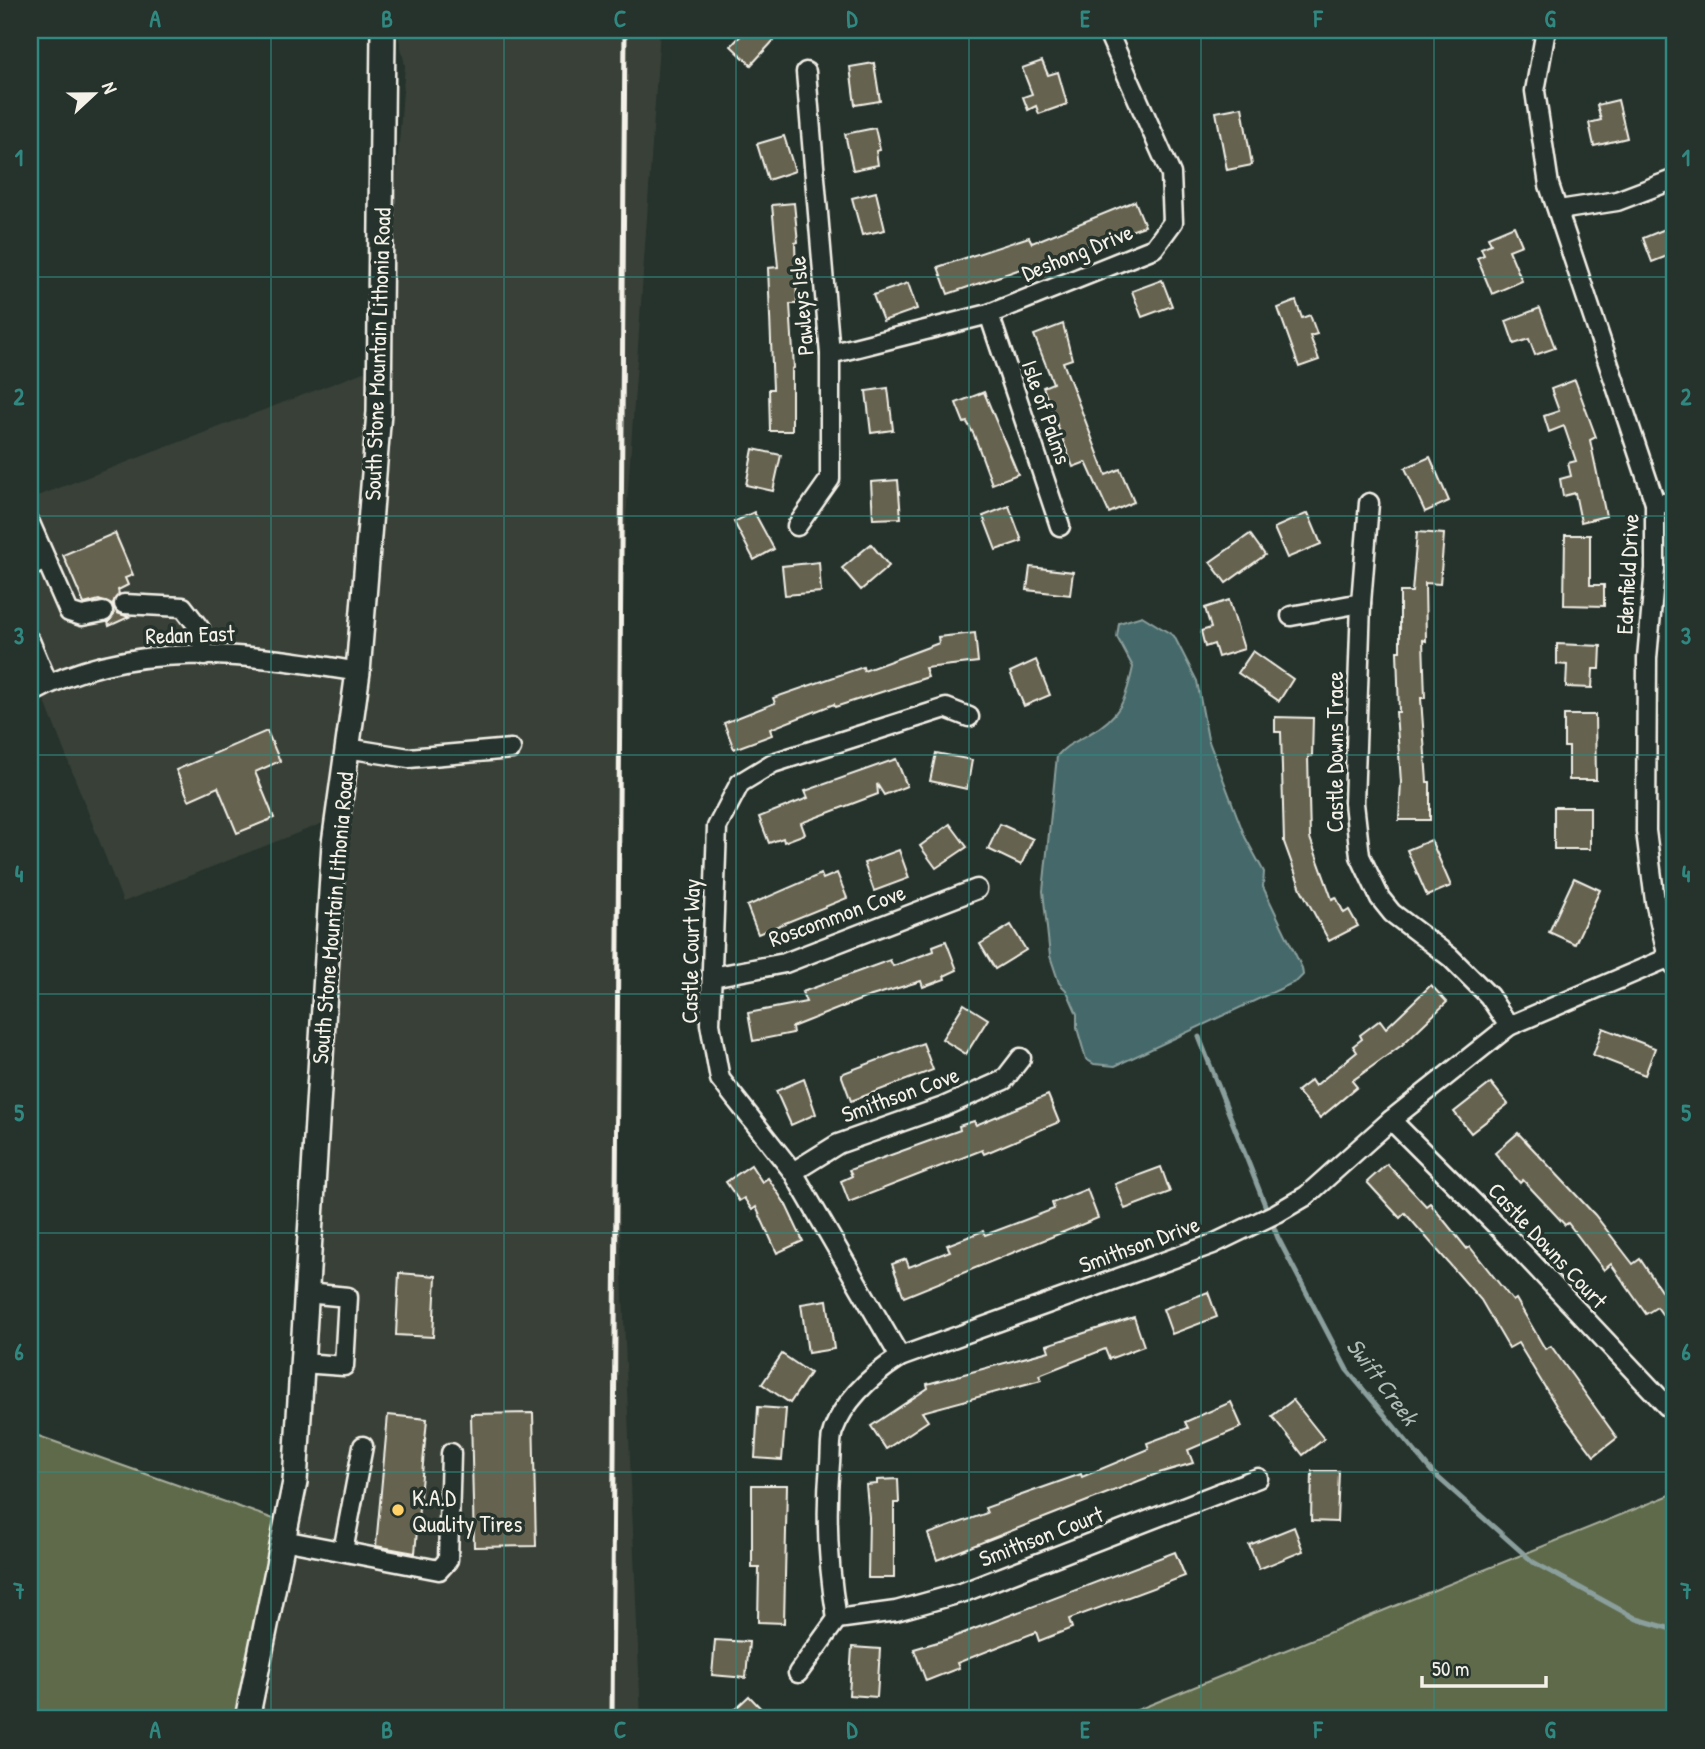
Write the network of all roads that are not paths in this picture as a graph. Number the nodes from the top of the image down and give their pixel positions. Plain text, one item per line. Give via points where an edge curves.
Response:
1 (383, 30) edge
2 (1107, 30) edge
3 (1546, 30) edge
4 (806, 72) dead end
5 (1675, 179) edge
6 (1559, 210) junction
7 (989, 314) junction
8 (830, 354) junction
9 (1369, 503) dead end
10 (1655, 503) junction
11 (1675, 503) edge
12 (30, 523) edge
13 (797, 526) dead end
14 (1060, 526) dead end
15 (38, 564) edge
16 (1361, 603) junction
17 (124, 604) dead end
18 (103, 612) dead end
19 (1291, 616) dead end
20 (30, 641) edge
21 (204, 656) junction
22 (358, 672) junction
23 (48, 684) junction
24 (30, 694) edge
25 (969, 717) dead end
26 (347, 748) junction
27 (512, 749) dead end
28 (976, 889) dead end
29 (1673, 960) edge
30 (712, 977) junction
31 (1509, 1026) junction
32 (1021, 1059) dead end
33 (1391, 1120) junction
34 (793, 1172) junction
35 (306, 1293) junction
36 (900, 1357) junction
37 (302, 1363) junction
38 (1667, 1406) dead end
39 (363, 1446) dead end
40 (451, 1453) dead end
41 (1258, 1478) dead end
42 (283, 1540) junction
43 (343, 1551) junction
44 (837, 1619) junction
45 (798, 1673) dead end
46 (247, 1719) edge

1 - 22 main road, South Stone Mountain Lithonia Road via 379,412
2 - 7 street, Deshong Drive via 1171,174 1173,222 1154,248
3 - 6 street, Edenfield Drive via 1535,91 1549,185
4 - 8 street, Pawleys Isle
5 - 6 street via 1617,201
6 - 10 street, Edenfield Drive
7 - 8 street, Deshong Drive
7 - 14 street, Isle of Palms
8 - 13 street, Pawleys Isle via 830,479
9 - 16 street, Castle Downs Trace
10 - 11 street
10 - 29 street, Edenfield Drive via 1647,658 1646,831 1655,901
12 - 15 street
15 - 18 street via 69,612 82,617
16 - 19 street
16 - 31 street, Castle Downs Trace via 1354,803 1360,856 1392,913 1450,957 1489,996
17 - 21 street via 183,607 200,629
20 - 23 street
21 - 22 street, Redan East via 271,656
21 - 23 street, Redan East via 169,655 108,664
22 - 26 main road, South Stone Mountain Lithonia Road
23 - 24 street, Redan East
25 - 30 street, Castle Court Way via 946,708 899,720 773,763 740,783 717,827
26 - 27 street via 409,758
26 - 35 main road, South Stone Mountain Lithonia Road via 334,843
28 - 30 street, Roscommon Cove via 785,963
29 - 31 street, Smithson Drive
30 - 34 street, Castle Court Way via 710,1024 720,1080
31 - 33 street, Smithson Drive
32 - 34 street, Smithson Cove via 1004,1080 943,1107 838,1143
33 - 36 street, Smithson Drive via 1306,1196 1213,1244
33 - 38 street, Castle Downs Court
34 - 36 street, Castle Court Way
35 - 37 main road, South Stone Mountain Lithonia Road
35 - 37 street via 348,1297 344,1366
36 - 44 street, Smithson Drive via 876,1372 856,1393 832,1432 826,1503 829,1574
37 - 42 main road, South Stone Mountain Lithonia Road via 295,1482
39 - 43 street
40 - 43 street via 448,1560 439,1570
41 - 44 street, Smithson Court via 964,1592 896,1611
42 - 43 street
42 - 46 main road, South Stone Mountain Lithonia Road
44 - 45 street

